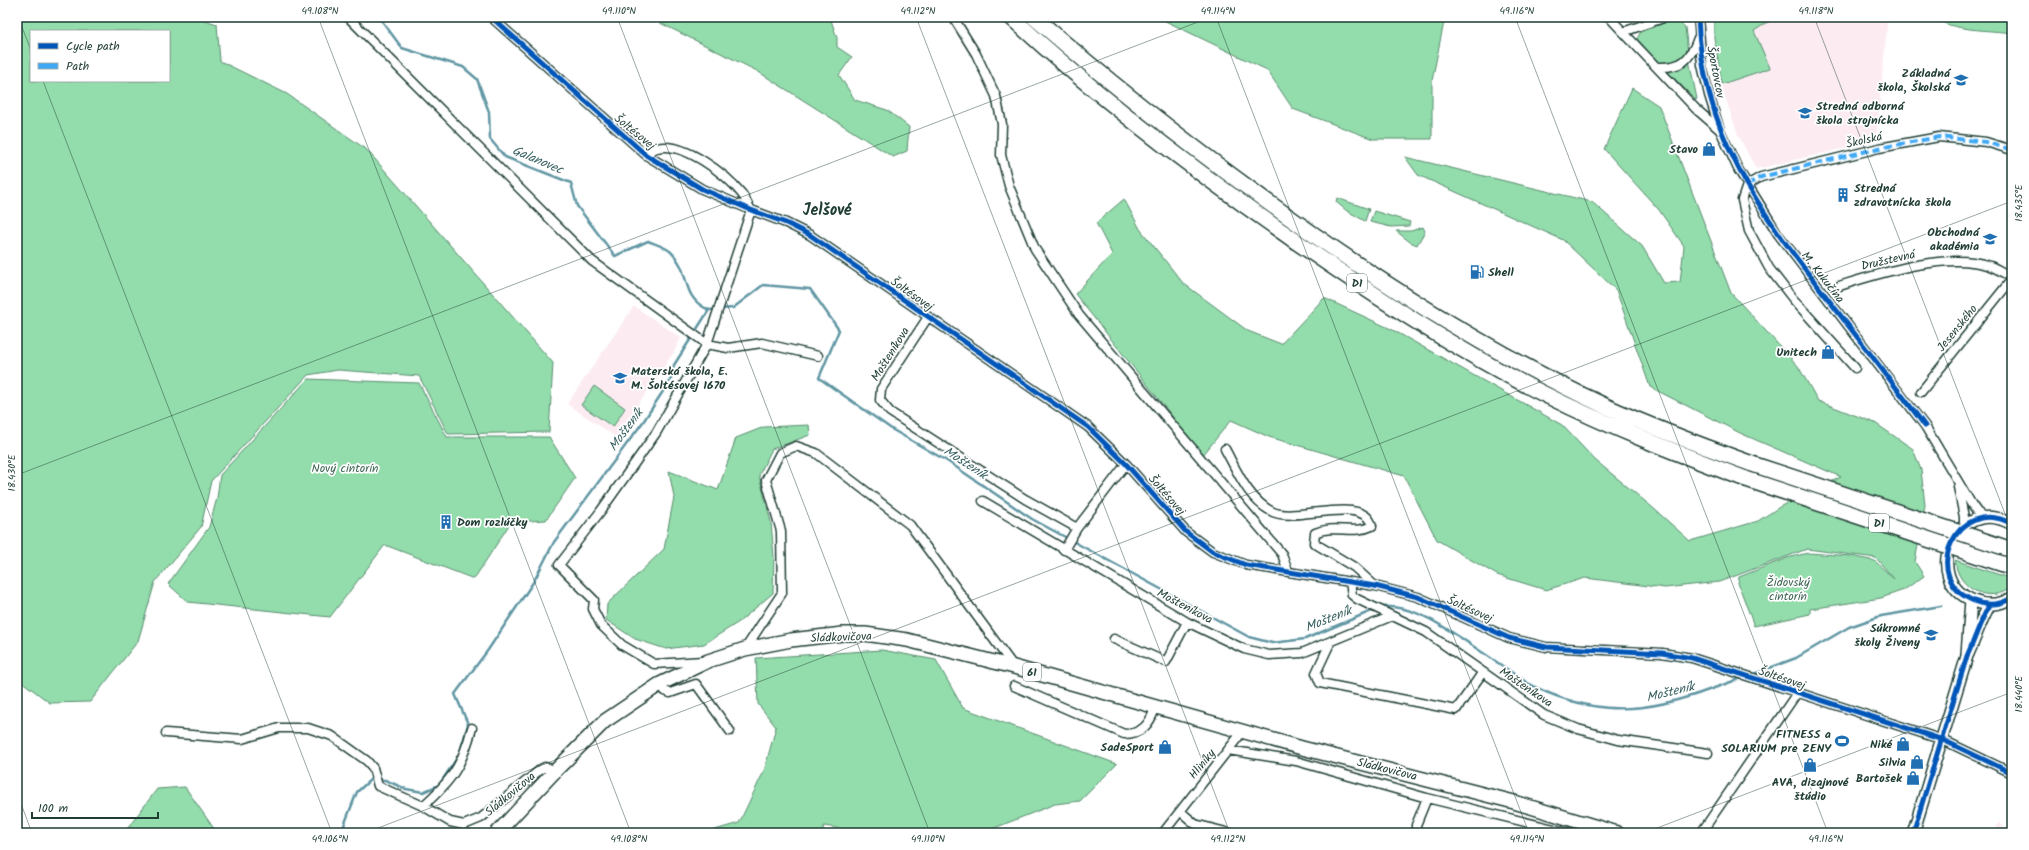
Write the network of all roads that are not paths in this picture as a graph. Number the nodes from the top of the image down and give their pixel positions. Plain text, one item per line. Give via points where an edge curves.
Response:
1 (348, 17) edge
2 (491, 17) edge
3 (953, 17) edge
4 (1010, 17) edge
5 (1034, 17) edge
6 (1609, 17) edge
7 (1666, 17) edge
8 (1698, 17) edge
9 (1623, 32) junction
10 (1699, 36) junction
11 (1657, 67) junction
12 (1720, 130) junction
13 (2012, 150) edge
14 (646, 155) junction
15 (1747, 185) junction
16 (751, 210) junction
17 (2012, 278) edge
18 (1840, 286) dead end
19 (928, 318) junction
20 (707, 344) junction
21 (818, 356) dead end
22 (1855, 368) dead end
23 (1920, 392) dead end
24 (1225, 449) dead end
25 (1126, 464) junction
26 (1956, 480) junction
27 (983, 501) dead end
28 (1986, 518) junction
29 (2011, 523) edge
30 (1964, 526) junction
31 (1077, 528) junction
32 (1068, 543) junction
33 (2012, 550) edge
34 (2012, 567) edge
35 (1288, 572) junction
36 (1350, 582) junction
37 (1375, 586) junction
38 (2012, 598) edge
39 (1971, 600) junction
40 (1990, 604) junction
41 (1392, 616) junction
42 (1187, 622) junction
43 (1114, 639) dead end
44 (1331, 641) junction
45 (745, 649) junction
46 (1967, 656) junction
47 (708, 661) junction
48 (1014, 667) junction
49 (1483, 672) junction
50 (660, 684) junction
51 (1014, 686) dead end
52 (1797, 693) junction
53 (1156, 708) junction
54 (472, 728) dead end
55 (1243, 730) junction
56 (730, 732) dead end
57 (166, 733) dead end
58 (1943, 740) junction
59 (1228, 750) junction
60 (1708, 753) dead end
61 (556, 770) junction
62 (2012, 773) edge
63 (1427, 798) junction
64 (423, 806) junction
65 (1180, 811) junction
66 (497, 833) edge
67 (1163, 833) edge
68 (1230, 833) edge
69 (1416, 833) edge
70 (1570, 833) edge
71 (1617, 833) edge
72 (1701, 833) edge
73 (1913, 833) edge

1 - 20 street via 592,261
2 - 14 street, Šoltésovej
3 - 35 street via 976,54 996,96 1002,124 1001,155 1009,186 1035,249 1079,315 1282,554
4 - 34 highway, D1, bridge via 1209,179 1344,275 1439,336 1527,385 1639,438 1746,479
5 - 33 highway, D1, bridge via 1219,167 1351,260 1446,321 1502,353 1605,406 1698,445
6 - 9 street, M. Kukučína
7 - 9 street
8 - 10 street, Športovcov
9 - 11 street, M. Kukučína
10 - 11 street via 1686,61 1674,67
10 - 12 street, Športovcov via 1705,79
11 - 12 street, M. Kukučína via 1696,109
12 - 15 street, M. Kukučína
13 - 15 street, Školská via 1980,141 1939,138 1879,148 1760,177
14 - 16 street, Šoltésovej via 697,186
14 - 16 street via 656,148 664,147 689,152 732,183 743,195
15 - 22 street via 1742,200 1749,231 1769,268
15 - 26 street, M. Kukučína via 1790,251 1925,426
16 - 19 street, Šoltésovej via 790,224 810,235
16 - 20 street
17 - 18 street, Družstevná via 1990,266 1962,261 1925,264 1886,272
17 - 23 street, Jesenského
19 - 25 street, Šoltésovej via 1088,428
19 - 31 street, Mošteníkova via 881,389 880,400 890,412 1025,500
20 - 21 street via 728,348 762,343
20 - 47 street via 656,433 559,565 594,600 593,608 601,625 622,645 654,664
24 - 37 street via 1247,488 1258,502 1273,513 1295,516 1334,510 1364,513 1371,520 1372,526 1364,530 1324,528 1315,533 1314,543 1354,567
25 - 31 street
25 - 35 street, Šoltésovej via 1186,532 1213,552 1246,565
26 - 28 street, M. Kukučína via 1977,512
26 - 30 street, M. Kukučína
27 - 32 street, Mošteníkova
28 - 29 main road via 1998,518
28 - 30 main road via 1974,520
30 - 39 main road via 1951,542 1946,562 1953,584
31 - 32 street
32 - 42 street, Mošteníkova
35 - 36 street, Šoltésovej
36 - 37 street, Šoltésovej
36 - 41 street, Mošteníkova via 1352,595 1357,600
37 - 52 street, Šoltésovej via 1418,597 1509,638 1546,647 1662,652 1692,658
38 - 40 main road
39 - 40 main road
39 - 46 main road
40 - 46 main road
41 - 44 street, Mošteníkova
41 - 49 street, Mošteníkova via 1426,632
42 - 43 street via 1166,662
42 - 44 street, Mošteníkova via 1244,649 1269,655 1302,653
44 - 49 street via 1316,673 1320,683 1456,710
45 - 47 main road, Sládkovičova / 61
45 - 48 main road, Sládkovičova / 61 via 798,639 864,634 907,640
45 - 48 street via 782,593 780,531 766,480 780,453 796,446 816,453 910,525
46 - 58 main road
47 - 50 main road, Sládkovičova / 61
48 - 53 main road, Sládkovičova / 61
49 - 60 street, Mošteníkova via 1544,715 1578,730 1618,740
50 - 56 street via 670,693 696,684
50 - 61 main road, Sládkovičova / 61 via 605,721
51 - 53 street via 1124,734 1140,731 1148,724
52 - 58 street, Šoltésovej
52 - 72 street
53 - 55 main road, Sládkovičova / 61
54 - 64 street via 465,754 445,786
55 - 59 street, Hliníky
55 - 71 main road, Sládkovičova / 61 via 1302,748 1535,808
57 - 64 street, Sládkovičova via 242,739 279,728 308,728 332,736 367,761 373,768 378,786
58 - 62 street, Šoltésovej
58 - 73 main road
59 - 63 street, Sládkovičova via 1296,761
59 - 65 street, Hliníky
61 - 64 street, Sládkovičova via 541,768 481,818 464,825 450,822
61 - 66 main road, Sládkovičova / 61
63 - 69 street via 1416,825
63 - 70 street, Sládkovičova
65 - 67 street, Hliníky
65 - 68 street via 1195,824

